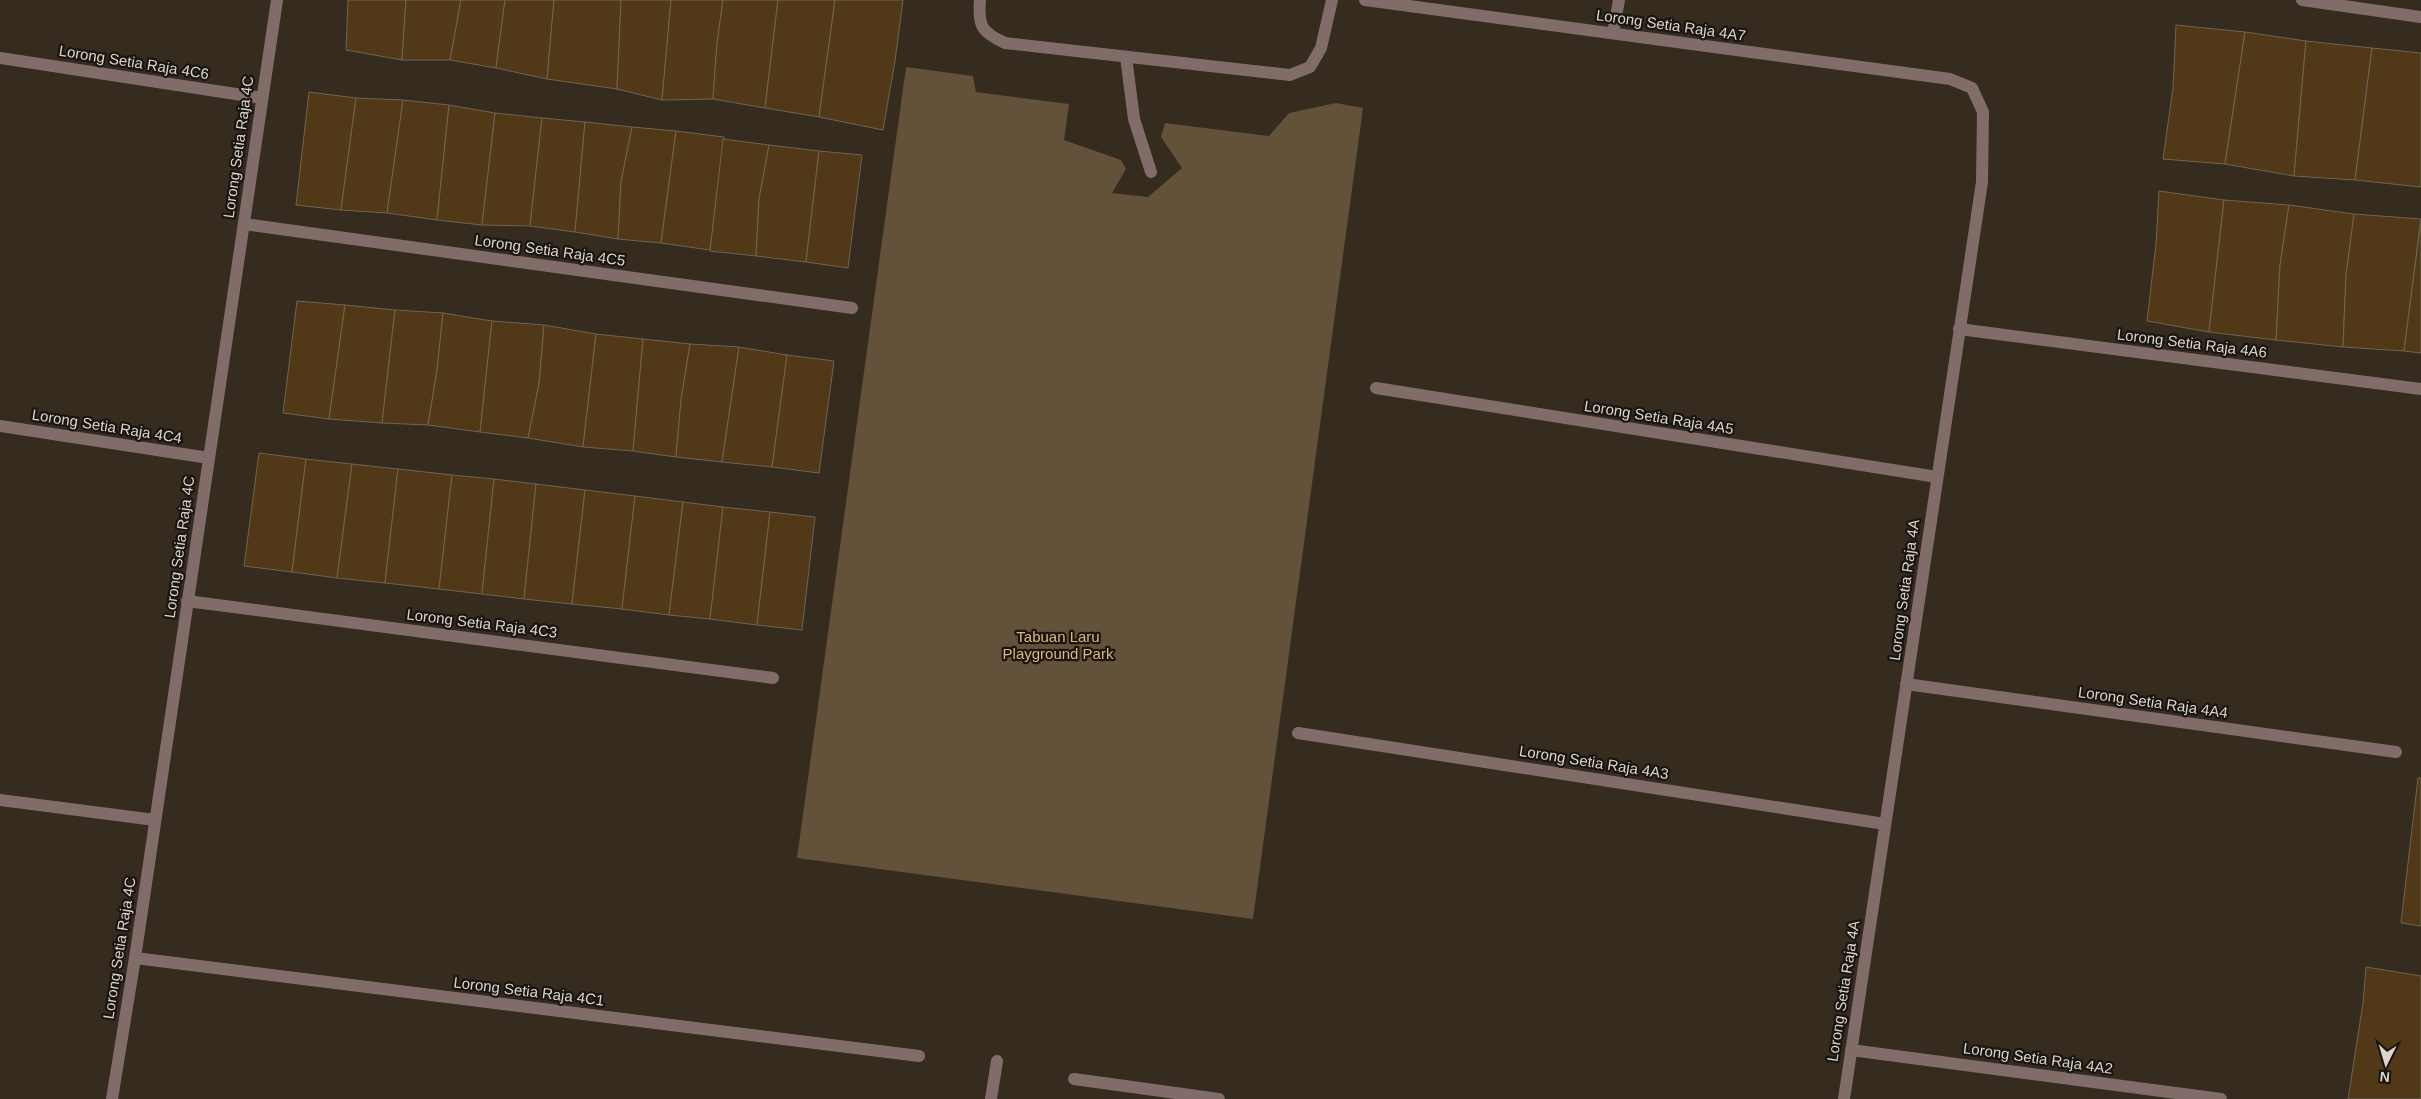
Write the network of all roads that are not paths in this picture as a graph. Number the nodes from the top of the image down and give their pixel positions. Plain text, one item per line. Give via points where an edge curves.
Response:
1 (277, 0) edge
2 (980, 0) edge
3 (1332, 0) edge
4 (1365, 0) edge
5 (1619, 0) edge
6 (2302, 0) edge
7 (2421, 17) edge
8 (1613, 33) junction
9 (1126, 57) junction
10 (0, 58) edge
11 (1972, 88) joint
12 (262, 98) junction
13 (1151, 172) dead end
14 (244, 224) junction
15 (852, 308) dead end
16 (1959, 329) junction
17 (1376, 388) dead end
18 (2421, 389) edge
19 (0, 426) edge
20 (208, 458) junction
21 (1937, 477) junction
22 (187, 601) junction
23 (773, 678) dead end
24 (1906, 684) junction
25 (1298, 733) dead end
26 (2396, 752) dead end
27 (0, 800) edge
28 (155, 820) junction
29 (1885, 824) junction
30 (135, 958) junction
31 (1851, 1050) junction
32 (919, 1056) dead end
33 (997, 1060) dead end
34 (1074, 1079) dead end
35 (112, 1099) edge
36 (991, 1099) edge
37 (1219, 1099) edge
38 (1844, 1099) edge
39 (2221, 1099) edge

1 - 12 street, Lorong Setia Raja 4C
2 - 9 street via 978,20 987,35 1005,44
3 - 9 street via 1321,48 1310,67 1290,75
4 - 8 street, Lorong Setia Raja 4A7
5 - 8 street
6 - 7 street
8 - 11 street, Lorong Setia Raja 4A7 via 1950,79
9 - 13 street via 1134,119
10 - 12 street, Lorong Setia Raja 4C6
11 - 16 street, Lorong Setia Raja 4A via 1983,112 1982,182
12 - 14 street, Lorong Setia Raja 4C
14 - 15 street, Lorong Setia Raja 4C5
14 - 20 street, Lorong Setia Raja 4C
16 - 18 street, Lorong Setia Raja 4A6
16 - 21 street, Lorong Setia Raja 4A
17 - 21 street, Lorong Setia Raja 4A5
19 - 20 street, Lorong Setia Raja 4C4
20 - 22 street, Lorong Setia Raja 4C
21 - 24 street, Lorong Setia Raja 4A
22 - 23 street, Lorong Setia Raja 4C3
22 - 28 street, Lorong Setia Raja 4C
24 - 26 street, Lorong Setia Raja 4A4
24 - 29 street, Lorong Setia Raja 4A
25 - 29 street, Lorong Setia Raja 4A3
27 - 28 street
28 - 30 street, Lorong Setia Raja 4C
29 - 31 street, Lorong Setia Raja 4A
30 - 32 street, Lorong Setia Raja 4C1
30 - 35 street, Lorong Setia Raja 4C
31 - 38 street, Lorong Setia Raja 4A
31 - 39 street, Lorong Setia Raja 4A2
33 - 36 street
34 - 37 street

